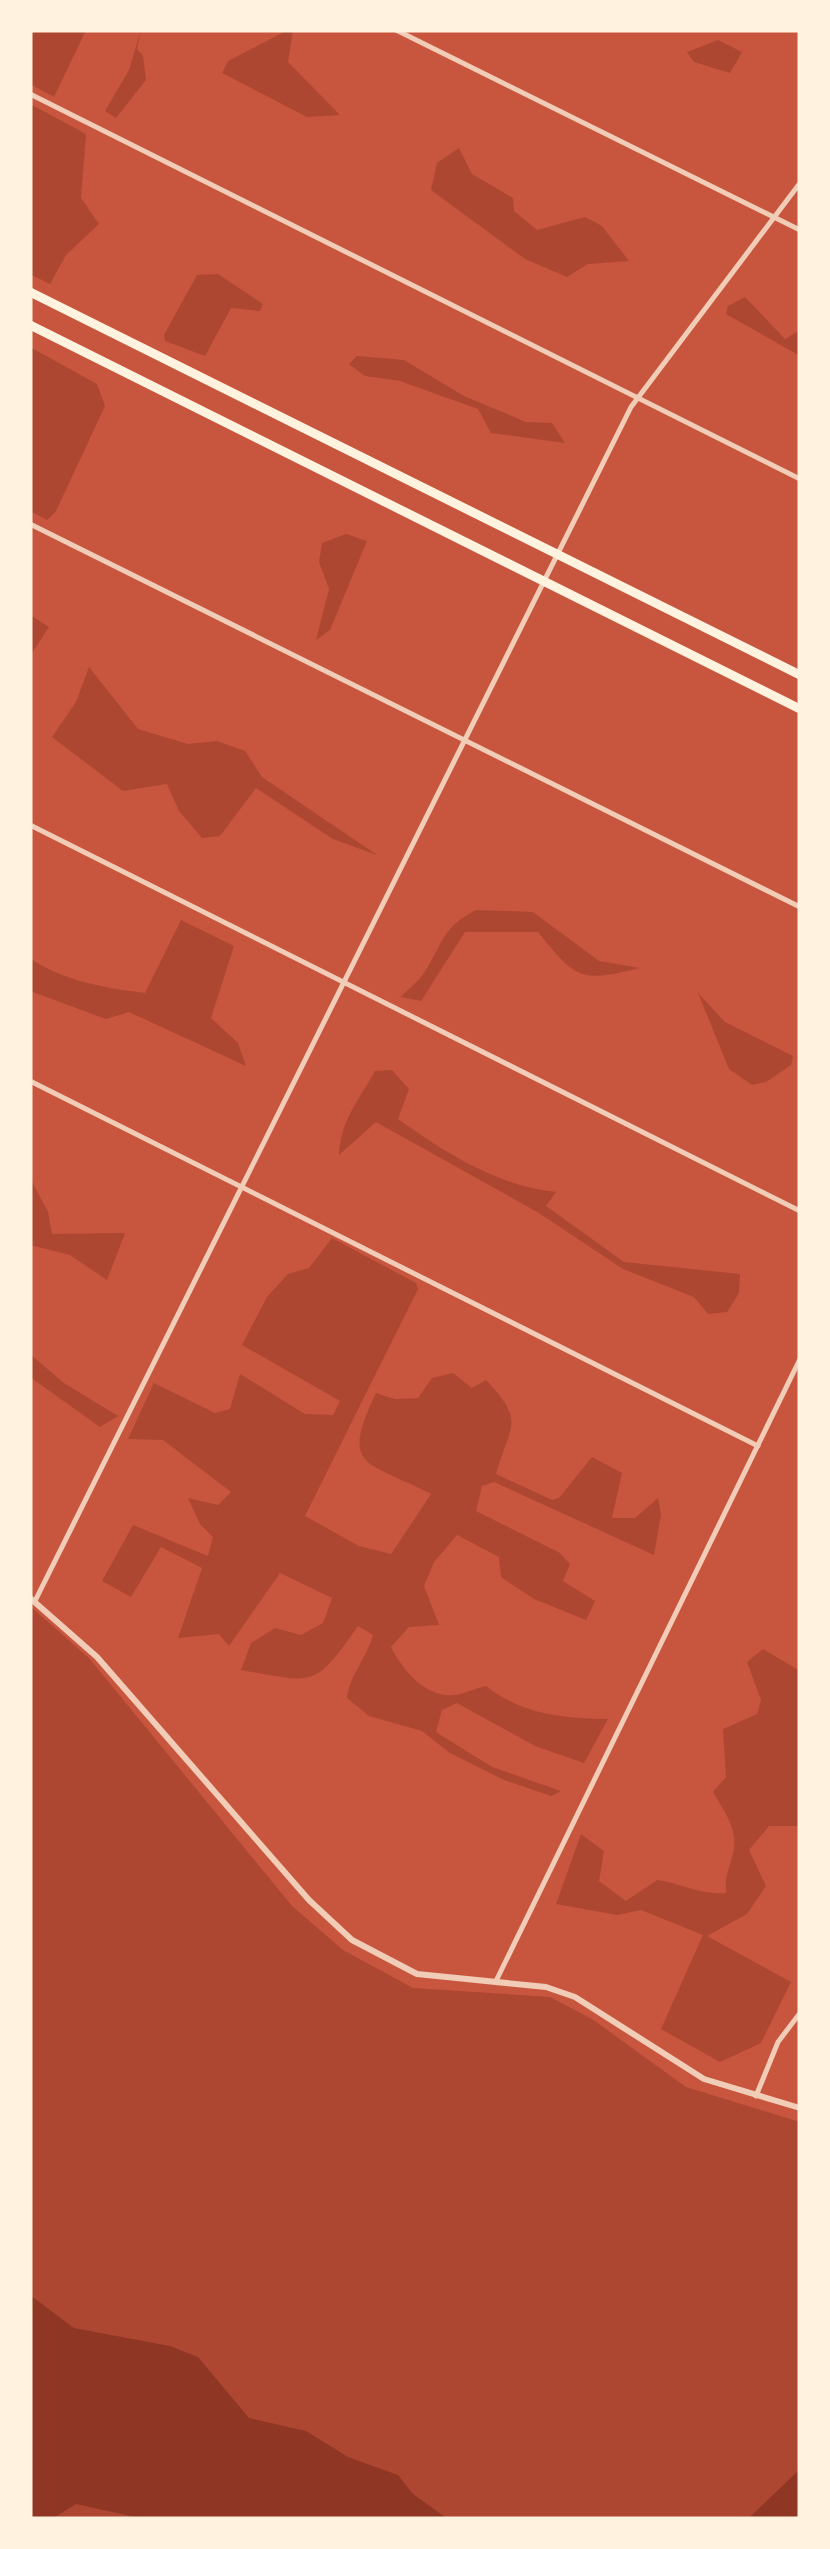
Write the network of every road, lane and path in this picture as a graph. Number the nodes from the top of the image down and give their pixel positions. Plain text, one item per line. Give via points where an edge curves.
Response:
1 (396, 30) edge
2 (30, 94) edge
3 (800, 184) edge
4 (775, 216) junction
5 (800, 230) edge
6 (30, 292) edge
7 (30, 325) edge
8 (637, 396) junction
9 (800, 479) edge
10 (30, 524) edge
11 (557, 554) junction
12 (544, 581) junction
13 (800, 675) edge
14 (800, 709) edge
15 (461, 740) junction
16 (30, 825) edge
17 (800, 907) edge
18 (340, 982) junction
19 (30, 1080) edge
20 (240, 1185) junction
21 (800, 1211) edge
22 (800, 1360) edge
23 (758, 1446) junction
24 (33, 1600) edge
25 (494, 1984) junction
26 (800, 2013) edge
27 (756, 2096) junction
28 (800, 2108) edge

1 - 4 street
2 - 8 street
3 - 4 street
4 - 5 street
4 - 8 street
6 - 11 highway
7 - 12 highway
8 - 9 street
8 - 11 street
10 - 15 street
11 - 12 street
11 - 13 highway
12 - 14 highway
12 - 15 street
15 - 17 street
15 - 18 street
16 - 18 street
18 - 20 street
18 - 21 street
19 - 20 street
20 - 23 street
20 - 24 street
22 - 23 street
23 - 25 street
24 - 25 street via 131,1693 309,1900 352,1940 417,1974
25 - 27 street via 575,1996 704,2079
26 - 27 street via 778,2042
27 - 28 street

